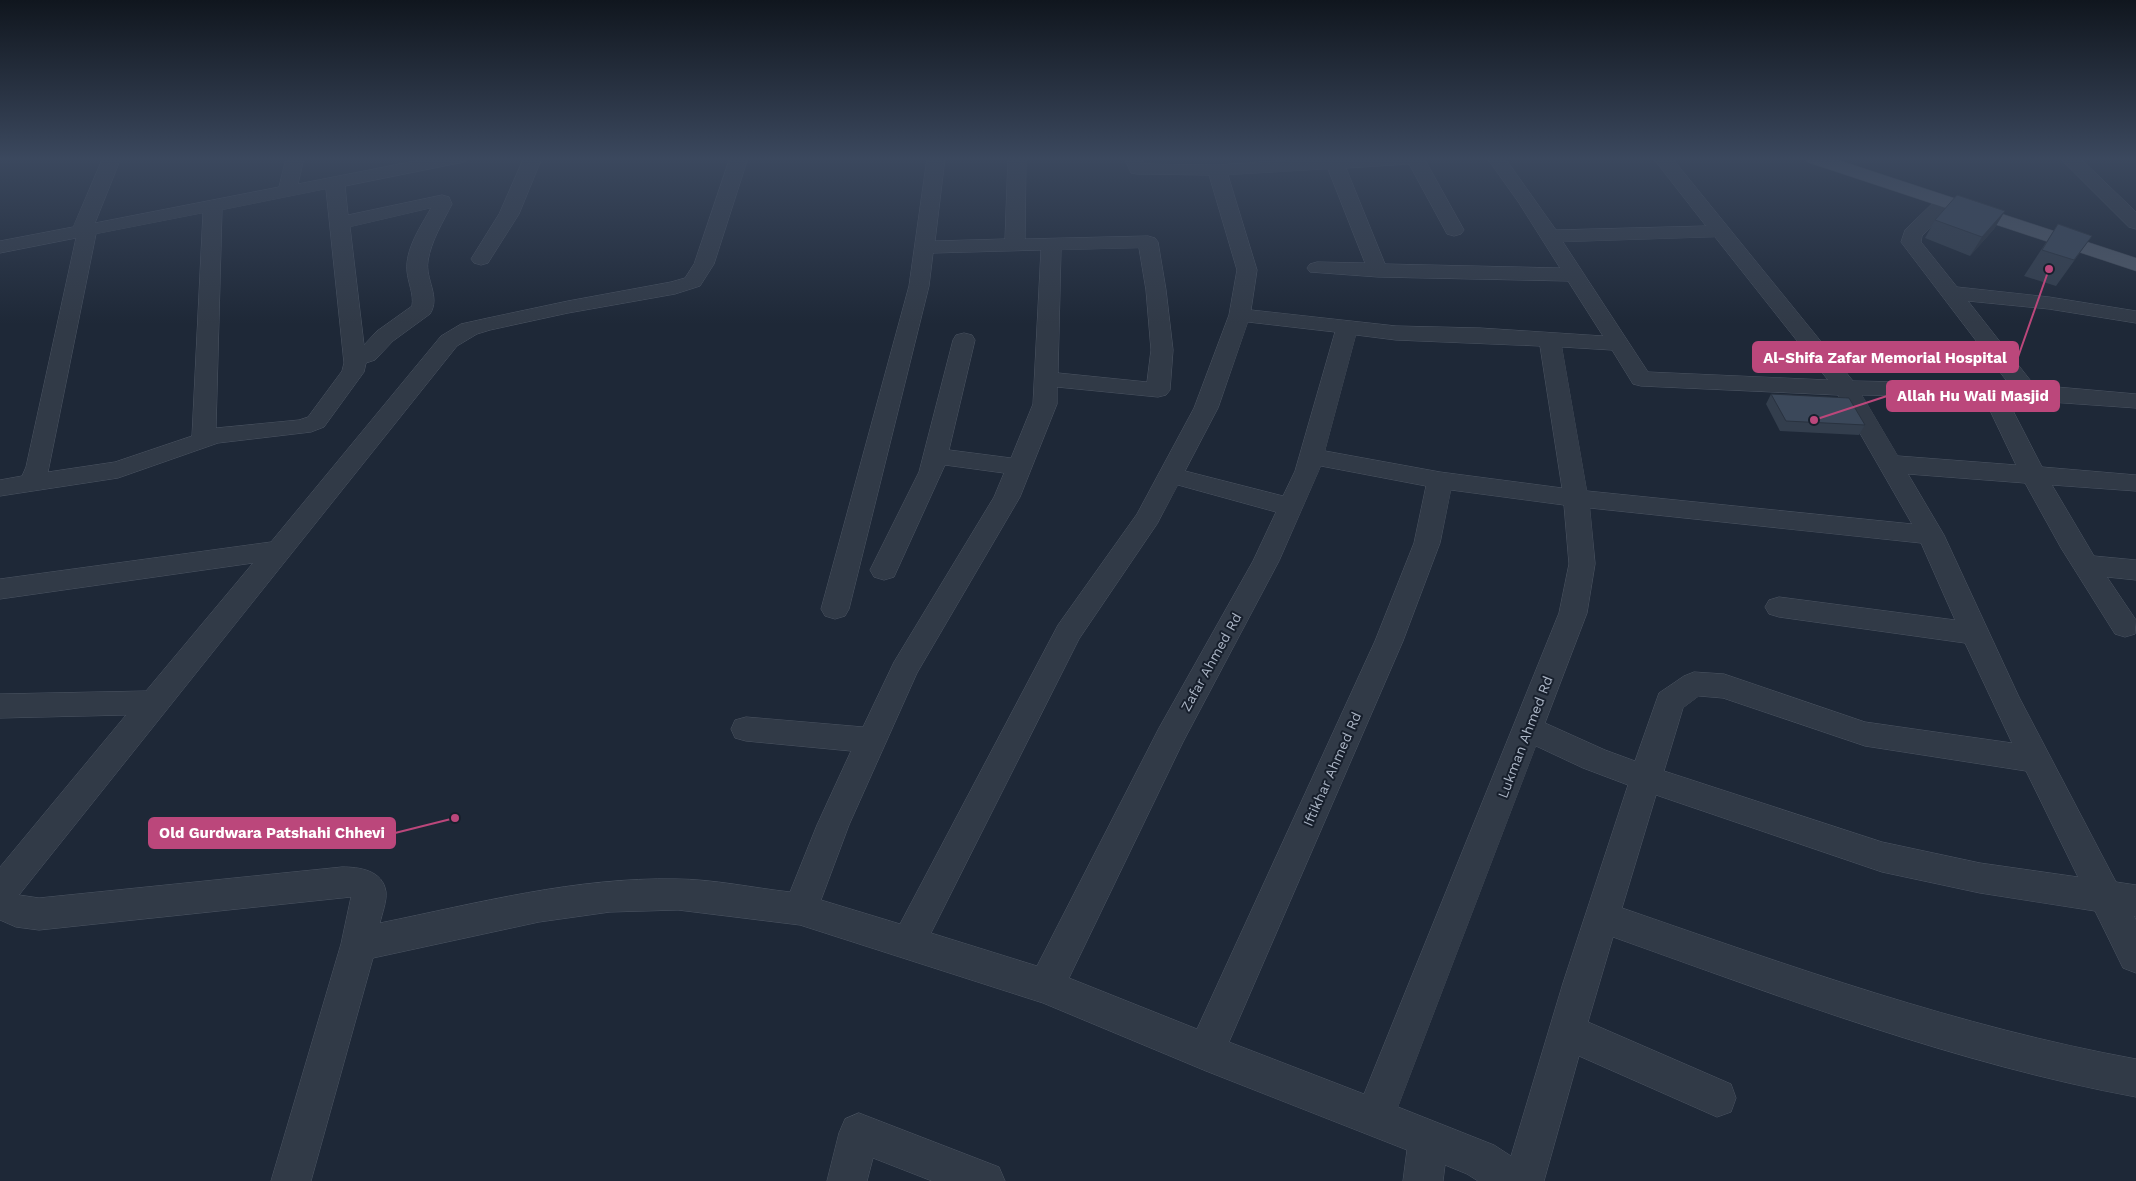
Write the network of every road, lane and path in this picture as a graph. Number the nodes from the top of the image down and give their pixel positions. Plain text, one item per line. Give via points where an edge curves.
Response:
1 (91, 213) edge
2 (180, 213) edge
3 (213, 213) edge
4 (339, 213) edge
5 (384, 213) edge
6 (439, 213) edge
7 (508, 213) edge
8 (721, 213) edge
9 (929, 213) edge
10 (1016, 213) edge
11 (1230, 213) edge
12 (1355, 213) edge
13 (1445, 213) edge
14 (1535, 213) edge
15 (1706, 213) edge
16 (1934, 213) edge
17 (1978, 213) edge
18 (2126, 213) edge
19 (340, 223) junction
20 (2136, 223) edge
21 (1454, 230) dead end
22 (84, 231) junction
23 (1720, 231) junction
24 (1550, 236) junction
25 (1051, 244) junction
26 (1015, 245) junction
27 (924, 247) junction
28 (0, 248) edge
29 (482, 259) dead end
30 (2136, 266) edge
31 (1317, 268) dead end
32 (1378, 271) junction
33 (1574, 275) junction
34 (1951, 293) junction
35 (1240, 315) junction
36 (2136, 317) edge
37 (1347, 327) junction
38 (1550, 339) junction
39 (964, 340) dead end
40 (1618, 344) junction
41 (355, 359) junction
42 (1046, 378) junction
43 (1846, 388) junction
44 (1992, 391) junction
45 (2027, 392) junction
46 (2136, 402) edge
47 (204, 439) junction
48 (935, 456) junction
49 (1311, 456) junction
50 (1890, 464) junction
51 (1019, 468) junction
52 (2033, 474) junction
53 (1171, 475) junction
54 (1440, 480) junction
55 (2136, 483) edge
56 (31, 484) junction
57 (0, 488) edge
58 (1576, 498) junction
59 (1291, 507) junction
60 (1932, 535) junction
61 (279, 550) junction
62 (2085, 565) junction
63 (884, 570) dead end
64 (2136, 570) edge
65 (0, 589) edge
66 (1779, 607) dead end
67 (835, 609) dead end
68 (2125, 626) dead end
69 (1976, 634) junction
70 (154, 703) junction
71 (0, 706) edge
72 (746, 729) dead end
73 (1529, 729) junction
74 (872, 740) junction
75 (2036, 760) junction
76 (1647, 778) junction
77 (0, 893) edge
78 (2121, 900) edge
79 (0, 904) edge
80 (800, 910) junction
81 (1602, 917) junction
82 (908, 943) junction
83 (359, 944) junction
84 (2136, 956) edge
85 (1046, 986) junction
86 (1567, 1032) junction
87 (1206, 1052) junction
88 (2136, 1078) edge
89 (1717, 1098) dead end
90 (1374, 1118) junction
91 (1428, 1139) junction
92 (291, 1181) edge
93 (847, 1181) edge
94 (986, 1181) edge
95 (1423, 1181) edge
96 (1514, 1181) edge
97 (1524, 1181) edge

1 - 22 street
2 - 22 street
3 - 47 street
4 - 19 street
5 - 19 street
6 - 41 street via 426,234 416,269 424,302 422,309 385,336 367,355
7 - 29 street
8 - 61 street via 704,264 693,282 488,324 469,329 449,341
9 - 27 street
10 - 26 street
11 - 35 street via 1247,270
12 - 32 street
13 - 21 street
14 - 24 street
15 - 23 street
16 - 34 street via 1912,234 1911,242
17 - 30 main road
18 - 20 street
19 - 41 street
22 - 28 street
22 - 56 street via 38,468
23 - 24 street
23 - 43 street
24 - 33 street
25 - 26 street
25 - 42 street
25 - 42 street via 1148,242 1162,350 1158,390
26 - 27 street
27 - 67 street via 919,286
31 - 32 street
32 - 33 street
33 - 40 street
34 - 36 street via 2049,303
34 - 45 street
35 - 37 street
35 - 53 street via 1206,408
37 - 38 street via 1396,333
37 - 49 street, Zafar Ahmed Rd
38 - 40 street
38 - 58 street, Lukman Ahmed Rd
39 - 48 street
40 - 43 street via 1641,379
41 - 47 street via 353,372 316,422 303,427
42 - 51 street via 1046,404
43 - 44 street
43 - 50 street
44 - 45 street
44 - 52 street
45 - 46 street
47 - 56 street via 118,470
48 - 51 street
48 - 63 street via 931,472
49 - 54 street
49 - 59 street, Zafar Ahmed Rd
50 - 52 street
50 - 60 street
51 - 74 street via 1007,497 904,670
52 - 55 street
52 - 62 street
53 - 59 street
53 - 82 street via 1148,518 1068,633
54 - 58 street
54 - 87 street, Iftikhar Ahmed Rd via 1427,543 1389,641
56 - 57 street
58 - 60 street
58 - 73 street, Lukman Ahmed Rd via 1582,564 1573,613
59 - 85 street, Zafar Ahmed Rd via 1266,560 1170,737
60 - 69 street
61 - 65 street
61 - 70 street
62 - 64 street
62 - 68 street
66 - 69 street
69 - 75 street
70 - 71 street
70 - 77 street
72 - 74 street
73 - 76 street via 1594,759
73 - 90 street, Lukman Ahmed Rd
74 - 80 street via 833,825
75 - 76 street via 1865,734 1724,686 1694,684 1670,701
75 - 78 street
76 - 78 street via 1882,857 1980,878
76 - 81 street
78 - 84 street
79 - 83 street via 16,911 39,914 359,882 369,892
80 - 82 street
80 - 83 street via 678,894 610,896 539,906
81 - 86 street
81 - 88 street via 1815,992 1952,1034
82 - 85 street
83 - 92 street
85 - 87 street
86 - 89 street
86 - 97 street
87 - 90 street
90 - 91 street
91 - 95 street
91 - 96 street via 1480,1159
93 - 94 street via 859,1133

